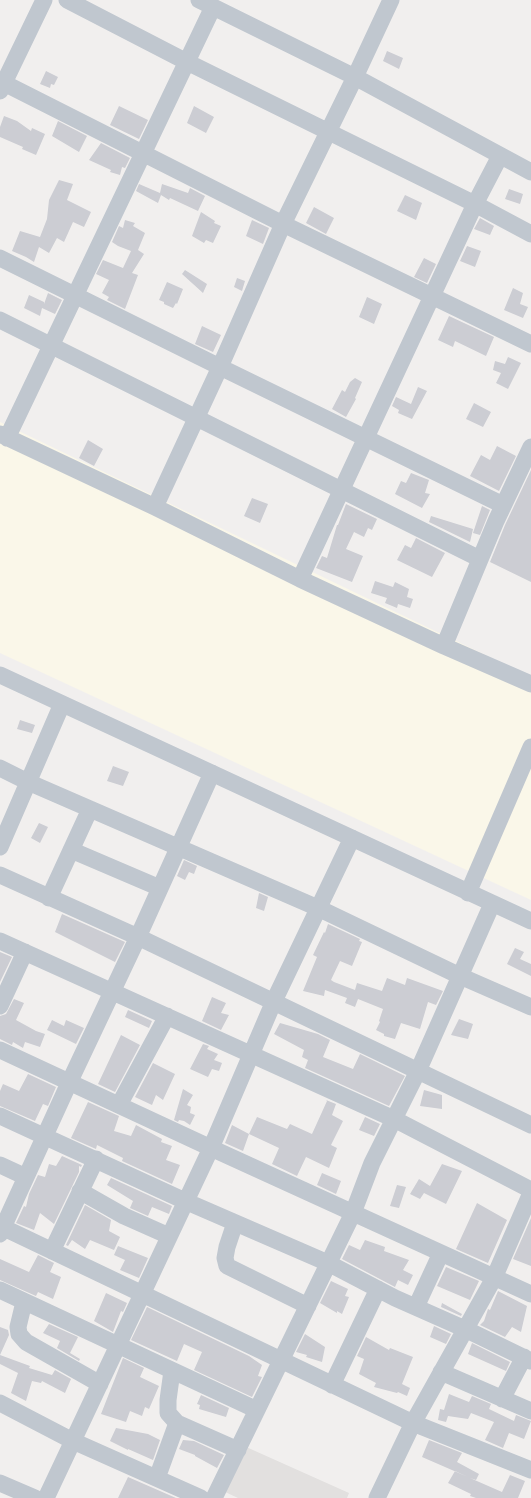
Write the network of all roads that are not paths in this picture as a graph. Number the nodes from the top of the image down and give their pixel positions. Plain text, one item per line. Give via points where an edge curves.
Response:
1 (44, 0) edge
2 (67, 0) edge
3 (391, 0) edge
4 (206, 4) edge
5 (187, 62) junction
6 (355, 78) junction
7 (1, 85) edge
8 (328, 133) junction
9 (143, 153) junction
10 (500, 156) junction
11 (531, 172) edge
12 (475, 204) junction
13 (283, 224) junction
14 (531, 234) edge
15 (0, 258) edge
16 (75, 294) junction
17 (432, 296) junction
18 (0, 320) edge
19 (531, 344) edge
20 (51, 345) junction
21 (220, 367) junction
22 (196, 417) junction
23 (4, 436) edge
24 (366, 438) junction
25 (531, 447) edge
26 (342, 489) junction
27 (504, 505) junction
28 (155, 506) junction
29 (480, 558) junction
30 (300, 579) junction
31 (444, 646) junction
32 (0, 675) edge
33 (531, 684) edge
34 (62, 704) junction
35 (531, 747) edge
36 (0, 768) edge
37 (212, 773) junction
38 (28, 782) junction
39 (90, 809) junction
40 (6, 817) edge
41 (352, 838) junction
42 (0, 846) edge
43 (179, 848) junction
44 (71, 850) junction
45 (0, 876) edge
46 (160, 888) junction
47 (468, 893) junction
48 (49, 898) junction
49 (492, 904) junction
50 (318, 908) junction
51 (531, 921) edge
52 (138, 937) junction
53 (0, 941) edge
54 (25, 952) junction
55 (460, 976) junction
56 (113, 991) junction
57 (274, 1001) junction
58 (0, 1006) edge
59 (531, 1007) edge
60 (167, 1016) junction
61 (0, 1050) edge
62 (251, 1055) junction
63 (418, 1071) junction
64 (69, 1082) junction
65 (119, 1105) junction
66 (0, 1116) edge
67 (394, 1119) junction
68 (531, 1124) edge
69 (44, 1137) junction
70 (211, 1148) junction
71 (96, 1159) junction
72 (0, 1165) edge
73 (26, 1177) junction
74 (80, 1191) junction
75 (531, 1192) edge
76 (185, 1201) junction
77 (353, 1213) junction
78 (235, 1223) junction
79 (1, 1229) edge
80 (169, 1236) junction
81 (52, 1251) junction
82 (441, 1253) junction
83 (328, 1264) junction
84 (494, 1278) junction
85 (378, 1289) junction
86 (0, 1290) edge
87 (142, 1294) junction
88 (531, 1294) edge
89 (24, 1302) junction
90 (308, 1306) junction
91 (416, 1307) junction
92 (465, 1329) junction
93 (118, 1345) junction
94 (527, 1359) edge
95 (282, 1361) junction
96 (172, 1370) junction
97 (441, 1372) junction
98 (100, 1384) junction
99 (332, 1385) junction
100 (502, 1399) junction
101 (0, 1403) edge
102 (257, 1410) junction
103 (531, 1411) edge
104 (177, 1423) junction
105 (413, 1423) junction
106 (73, 1441) junction
107 (238, 1450) junction
108 (531, 1470) edge
109 (157, 1478) junction
110 (0, 1483) edge
111 (35, 1498) edge
112 (46, 1498) edge
113 (201, 1498) edge
114 (214, 1498) edge
115 (377, 1498) edge

1 - 7 street
2 - 5 street
3 - 6 street
4 - 5 street
4 - 6 street
5 - 8 street
5 - 9 street
6 - 8 street
6 - 10 street
7 - 9 street
8 - 12 street
8 - 13 street
9 - 13 street
9 - 16 street
10 - 11 street
10 - 12 street
12 - 14 street
12 - 17 street
13 - 17 street
13 - 21 street
15 - 16 street
16 - 20 street
16 - 21 street
17 - 19 street
17 - 24 street
18 - 20 street
20 - 22 street
20 - 23 street
21 - 22 street
21 - 24 street
22 - 26 street
22 - 28 street
23 - 28 street
24 - 26 street
24 - 27 street
25 - 27 street
26 - 29 street
26 - 30 street
27 - 29 street
28 - 30 street
29 - 31 street
30 - 31 street
31 - 33 street
32 - 34 street
34 - 37 street
34 - 38 street
35 - 47 street
36 - 38 street
37 - 41 street
37 - 43 street
38 - 39 street
38 - 40 street
39 - 43 street
39 - 44 street
40 - 42 street
41 - 47 street
41 - 50 street
43 - 46 street
43 - 50 street
44 - 46 street
44 - 48 street
45 - 48 street
46 - 52 street
47 - 49 street
48 - 52 street
49 - 51 street
49 - 55 street
50 - 55 street
50 - 57 street
52 - 56 street
52 - 57 street
53 - 54 street
54 - 56 street
54 - 58 street
55 - 59 street
55 - 63 street
56 - 60 street
56 - 64 street
57 - 62 street
57 - 63 street
60 - 62 street
60 - 65 street
61 - 64 street
62 - 67 street
62 - 70 street
63 - 67 street
63 - 68 street
64 - 65 street
64 - 69 street
65 - 70 street
66 - 69 street
67 - 75 street
67 - 77 street via 370,1169
69 - 71 street
69 - 73 street
70 - 76 street
70 - 77 street
71 - 74 street
71 - 76 street
72 - 73 street
73 - 79 street
74 - 80 street via 124,1216
74 - 81 street
75 - 84 street
76 - 78 street
76 - 80 street
77 - 82 street
77 - 83 street
78 - 83 street
78 - 90 street via 227,1247 227,1266
79 - 81 street
80 - 87 street
81 - 87 street
82 - 84 street
82 - 91 street
83 - 85 street
83 - 90 street
84 - 88 street
84 - 92 street
85 - 91 street
85 - 99 street
86 - 89 street
87 - 93 street
87 - 95 street
89 - 93 street
89 - 98 street via 18,1327 19,1334 26,1342
90 - 95 street
91 - 92 street
92 - 94 street
92 - 97 street
93 - 96 street
93 - 98 street
94 - 100 street
95 - 99 street
95 - 102 street
96 - 102 street
96 - 104 street via 168,1413
97 - 100 street
97 - 105 street
98 - 106 street
99 - 105 street
100 - 103 street
101 - 106 street
102 - 107 street
104 - 107 street
104 - 109 street
105 - 108 street
105 - 115 street
106 - 109 street
106 - 112 street
107 - 114 street
109 - 113 street
110 - 111 street

